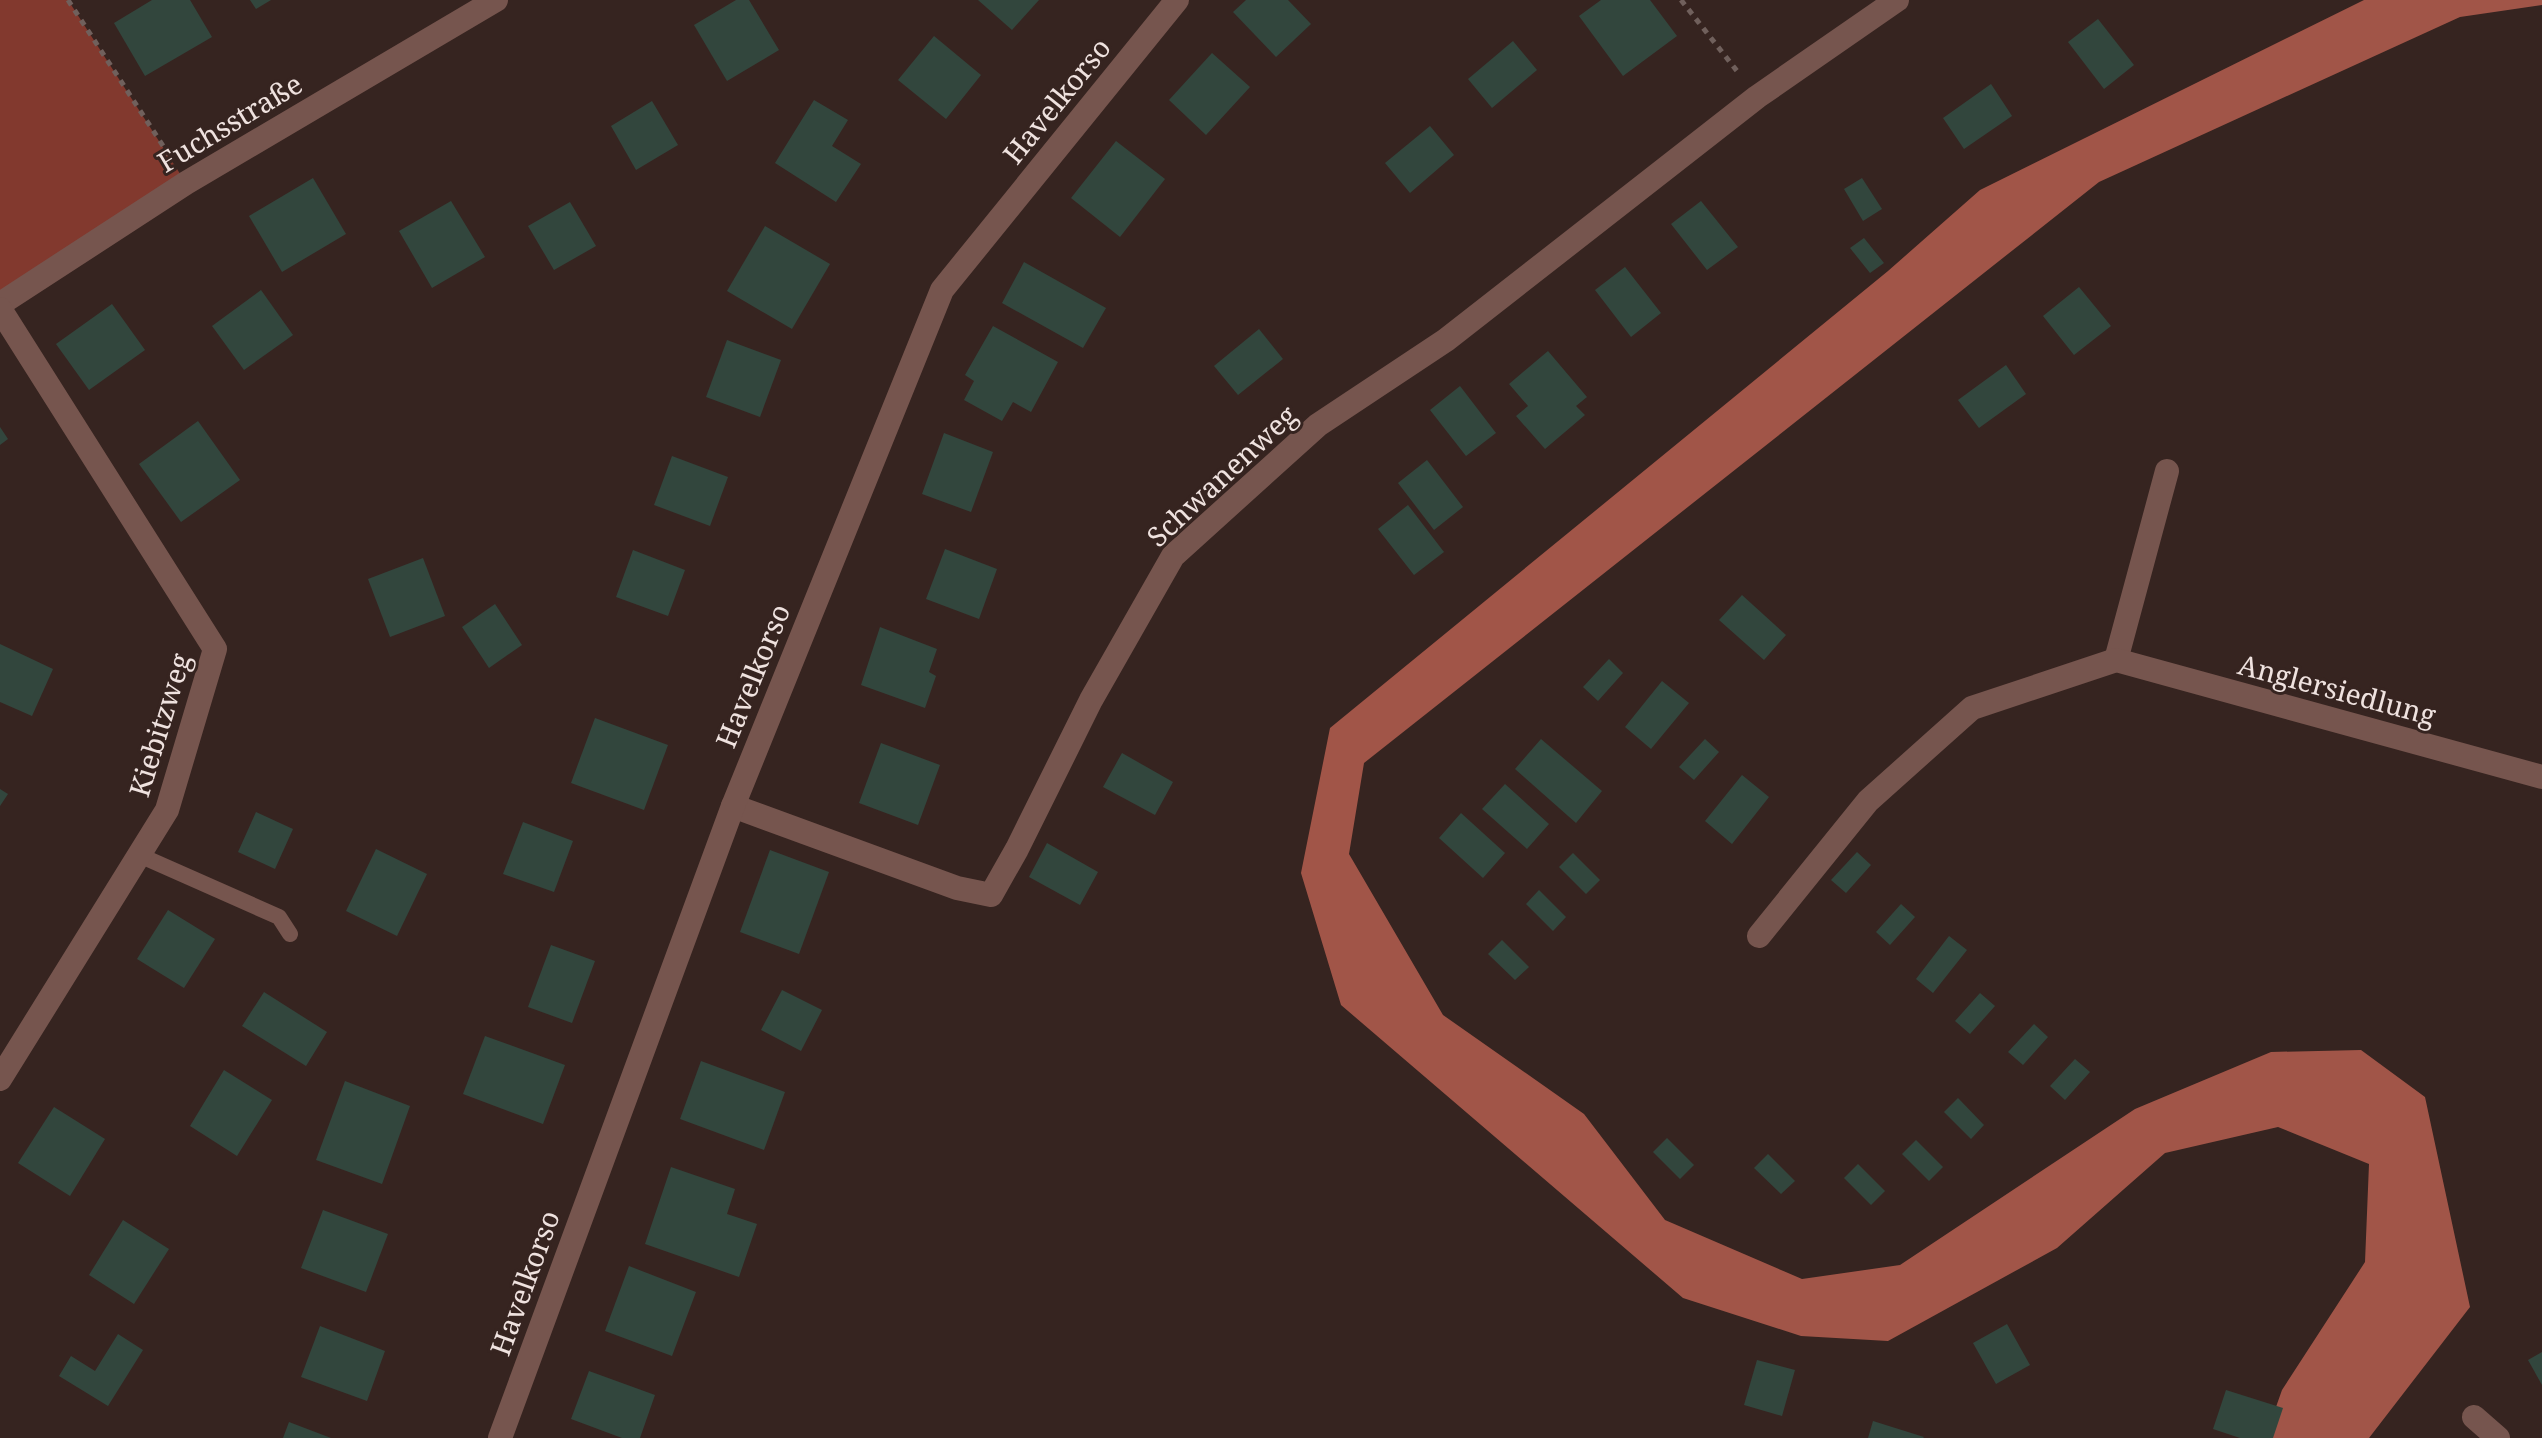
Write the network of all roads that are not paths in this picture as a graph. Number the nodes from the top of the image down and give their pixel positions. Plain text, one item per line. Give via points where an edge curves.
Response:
1 (496, 0) edge
2 (1177, 0) edge
3 (1897, 0) edge
4 (0, 307) edge
5 (2167, 471) dead end
6 (2116, 660) junction
7 (2542, 777) edge
8 (733, 806) junction
9 (139, 855) junction
10 (290, 934) dead end
11 (1759, 936) dead end
12 (0, 1079) edge
13 (2474, 1417) dead end
14 (500, 1438) edge
15 (2498, 1438) edge

1 - 4 street, Fuchsstraße via 186,183
2 - 8 street, Havelkorso via 942,290
3 - 8 street, Schwanenweg via 1757,97 1446,340 1318,425 1173,556 1091,700 991,895 957,888
4 - 9 street, Kiebitzweg via 215,649 167,810
5 - 6 street
6 - 7 street, Anglersiedlung
6 - 11 street via 1972,708 1868,801
8 - 14 street, Havelkorso
9 - 10 lane via 279,917
9 - 12 street, Kiebitzweg
13 - 15 street

